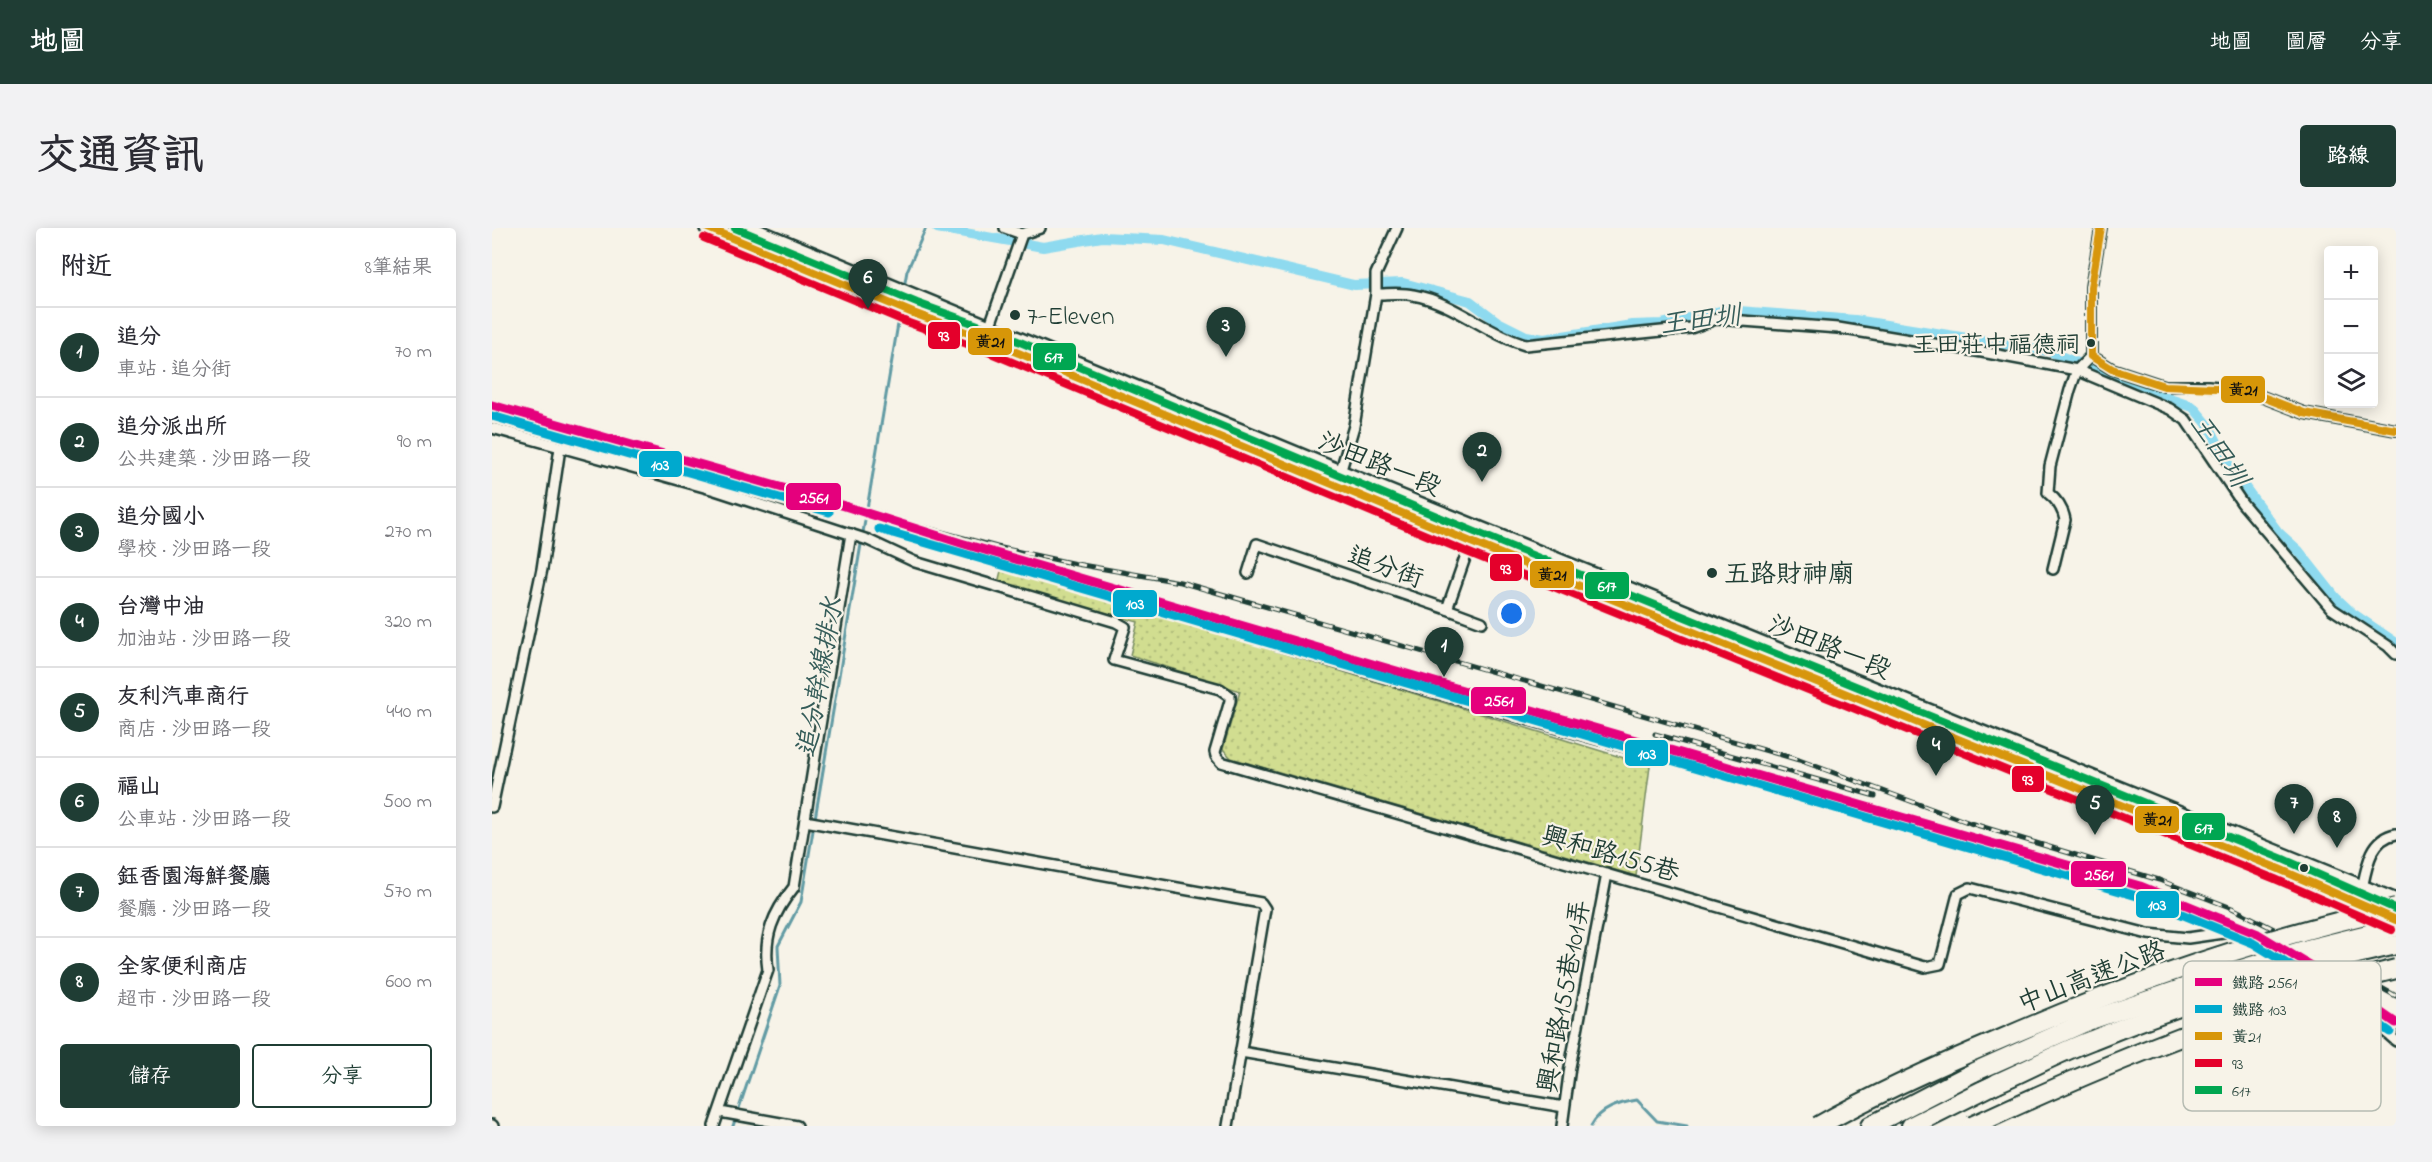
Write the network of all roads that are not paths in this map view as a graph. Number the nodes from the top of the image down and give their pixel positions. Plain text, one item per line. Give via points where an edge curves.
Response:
1 (708, 228) edge
2 (1005, 228) edge
3 (1040, 228) edge
4 (1397, 228) edge
5 (2101, 228) edge
6 (744, 232) edge
7 (1022, 234) junction
8 (1376, 294) junction
9 (987, 333) junction
10 (2091, 356) junction
11 (2077, 370) junction
12 (1168, 407) junction
13 (492, 428) edge
14 (2396, 430) edge
15 (560, 448) junction
16 (1340, 473) junction
17 (851, 534) junction
18 (1474, 535) junction
19 (2053, 568) dead end
20 (1248, 573) dead end
21 (1447, 609) junction
22 (1482, 622) dead end
23 (2396, 654) edge
24 (492, 807) edge
25 (805, 821) junction
26 (2396, 834) edge
27 (1606, 874) junction
28 (2364, 888) junction
29 (2396, 902) edge
30 (2358, 905) junction
31 (2396, 908) edge
32 (2396, 920) edge
33 (2396, 927) edge
34 (2396, 945) edge
35 (2205, 961) edge
36 (2267, 961) edge
37 (2279, 961) edge
38 (2335, 961) edge
39 (2183, 968) edge
40 (2396, 969) edge
41 (2381, 973) edge
42 (2183, 988) edge
43 (2183, 1008) edge
44 (2381, 1028) edge
45 (2183, 1035) edge
46 (2396, 1041) edge
47 (1242, 1052) junction
48 (1564, 1107) junction
49 (720, 1112) junction
50 (714, 1126) edge
51 (797, 1126) edge
52 (1228, 1126) edge
53 (1562, 1126) edge
54 (1818, 1126) edge
55 (1870, 1126) edge
56 (1911, 1126) edge
57 (1972, 1126) edge

1 - 6 main road, 沙田路一段
2 - 7 street
3 - 7 street
4 - 8 street via 1376,274
5 - 10 street via 2091,286
6 - 9 main road, 沙田路一段 via 913,313
7 - 9 street
8 - 11 street via 1413,294 1447,305 1503,338 1525,345 1691,328 1716,318 1838,328
8 - 16 street via 1354,426
9 - 12 main road, 沙田路一段
10 - 11 street
10 - 14 street via 2112,369 2164,386 2242,389 2304,413
11 - 19 street via 2050,466 2048,493 2055,498 2065,520
11 - 23 street via 2186,420 2242,503 2332,609
12 - 16 main road, 沙田路一段
12 - 18 main road, 沙田路一段
13 - 15 street
15 - 17 street via 715,490
15 - 24 street via 542,569
16 - 18 main road, 沙田路一段
17 - 25 street
17 - 27 street, 興和路155巷 via 915,562 1125,627 1114,660 1220,689 1230,696 1215,752 1221,762
18 - 21 street, 追分街
18 - 28 main road, 沙田路一段
18 - 30 main road, 沙田路一段
20 - 21 street, 追分街 via 1257,544
21 - 22 street
25 - 47 street via 1261,903 1265,909
25 - 49 street via 794,887 767,935 768,970
26 - 28 street via 2382,839 2373,848
27 - 37 street, 興和路155巷 via 1925,967 1940,964 1958,894 1970,888 2148,934 2188,938 2230,932
27 - 48 street, 興和路155巷101弄
28 - 29 main road, 沙田路一段
28 - 30 street
30 - 32 main road, 沙田路一段
31 - 35 highway, 中山高速公路, bridge
33 - 36 highway, 中山高速公路, bridge
34 - 38 highway, bridge
39 - 54 highway, 中山高速公路, bridge via 2090,1001 1877,1094
40 - 41 highway, bridge
42 - 55 highway, 中山高速公路, bridge via 2088,1021 1974,1072
43 - 56 highway, bridge via 2091,1040
44 - 46 street, 興和路155巷
45 - 57 highway, bridge
47 - 48 street
47 - 52 street
48 - 53 street, 興和路155巷101弄
49 - 50 street
49 - 51 street

